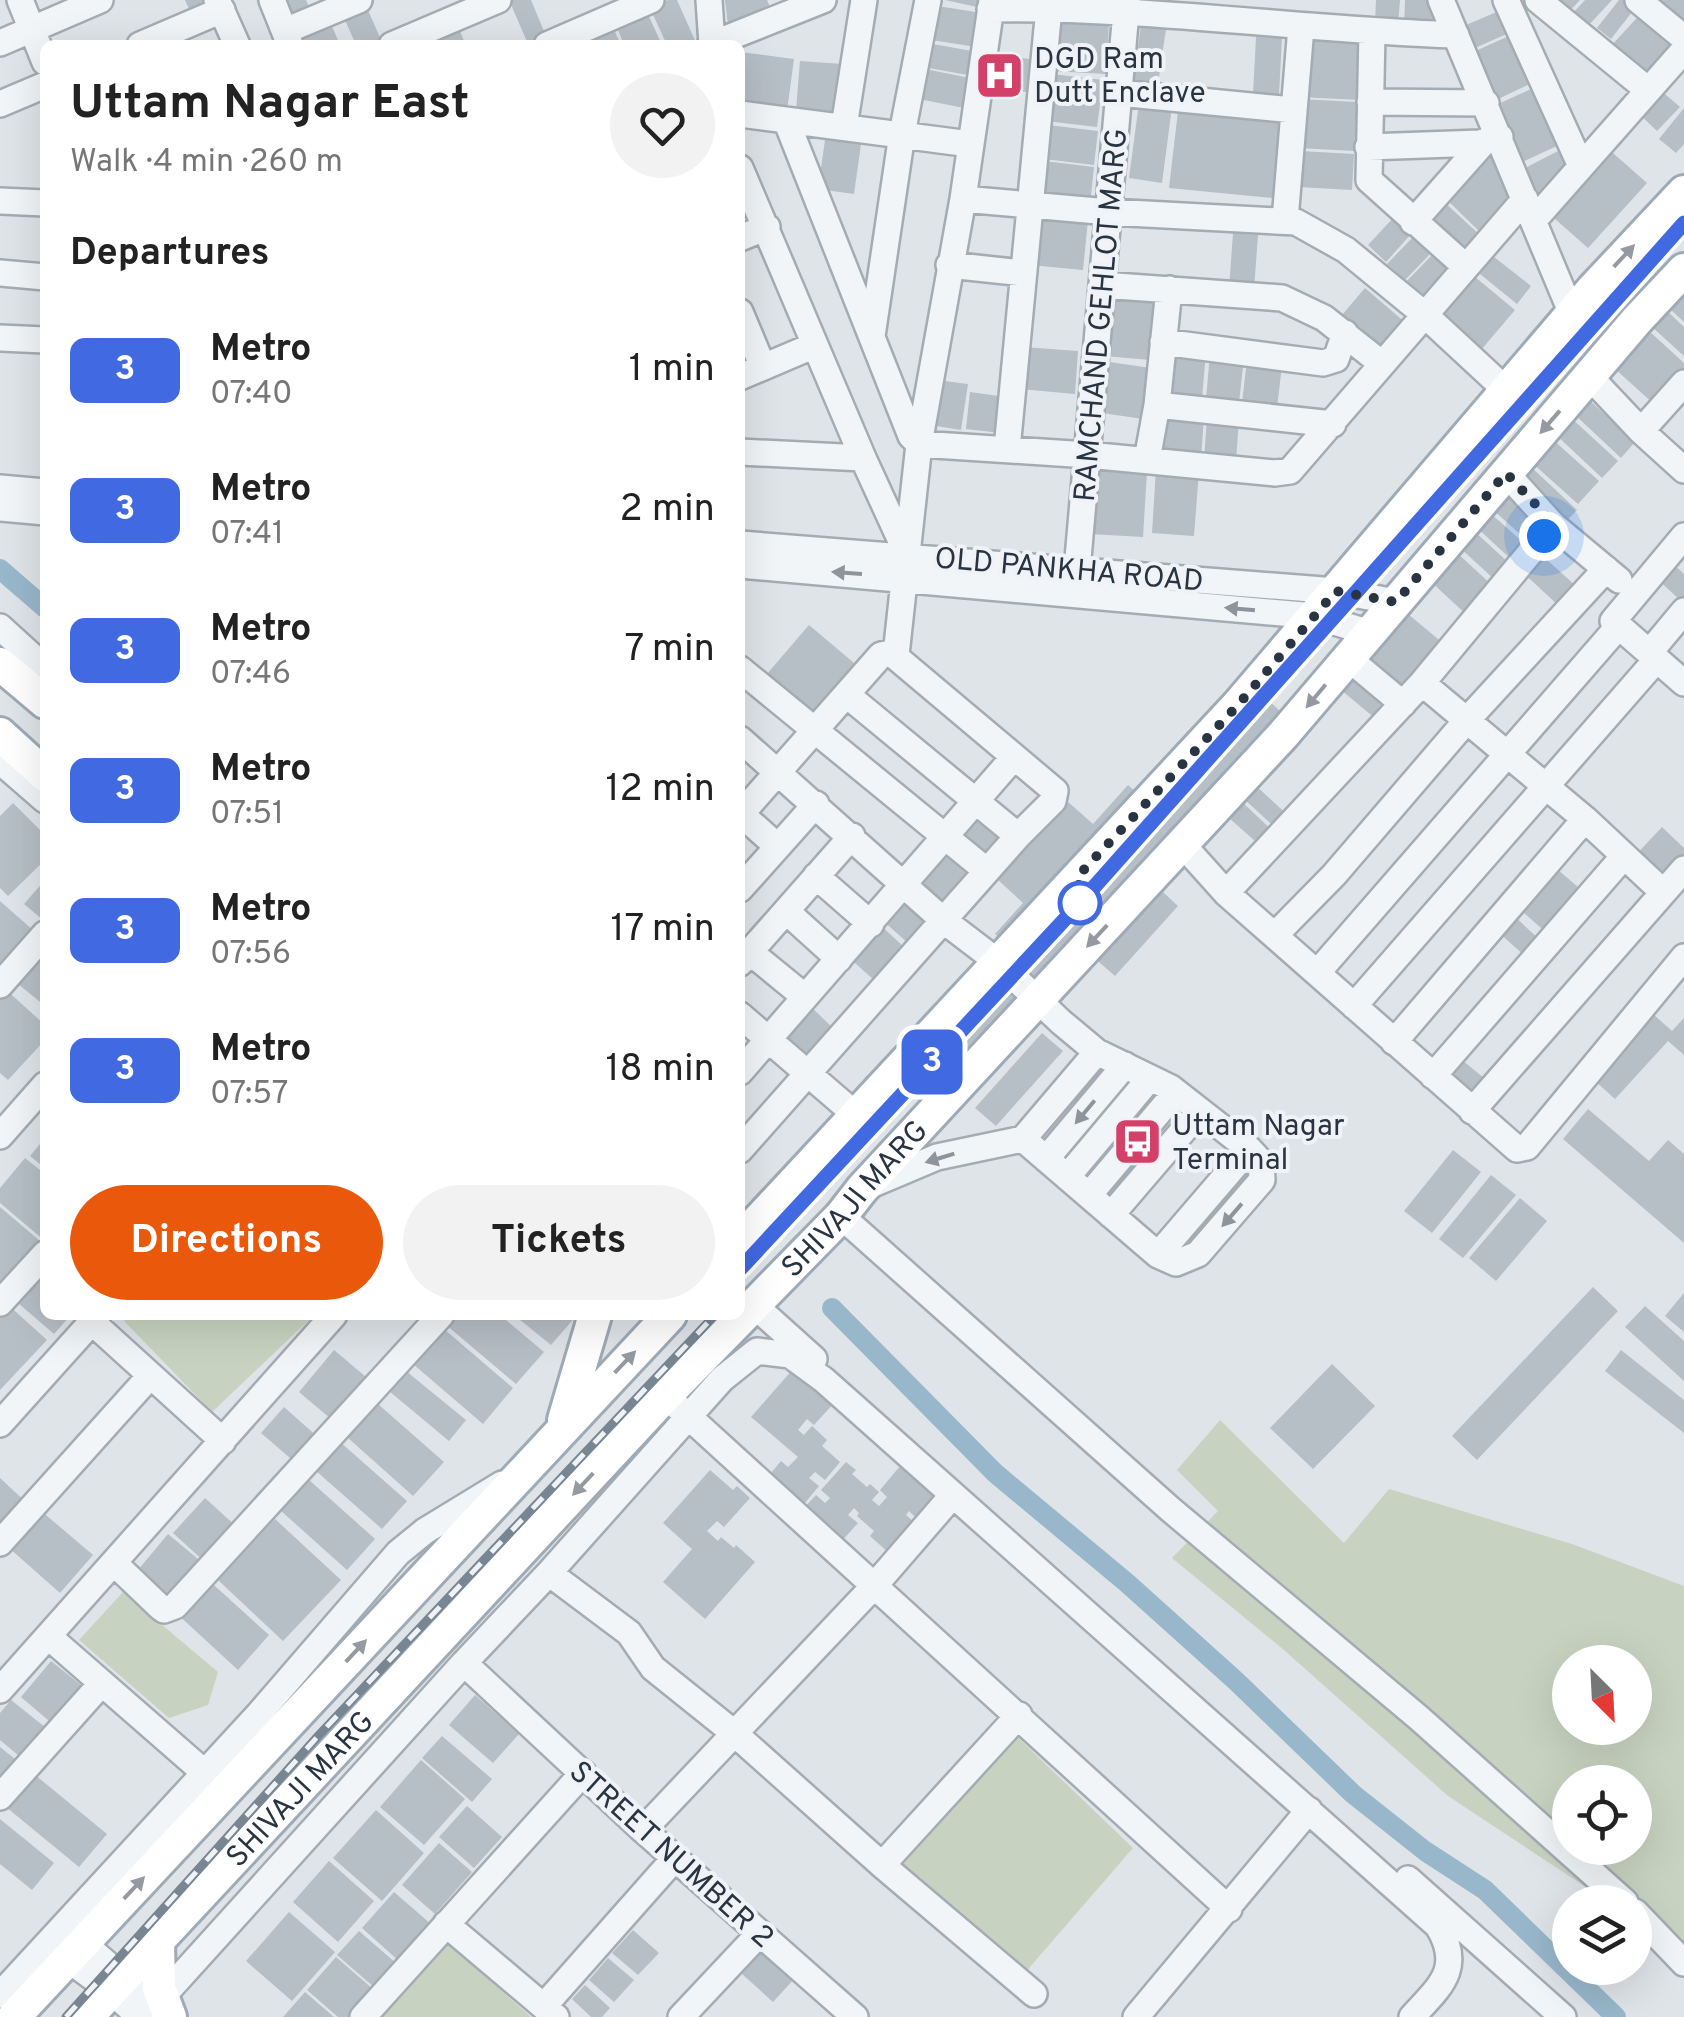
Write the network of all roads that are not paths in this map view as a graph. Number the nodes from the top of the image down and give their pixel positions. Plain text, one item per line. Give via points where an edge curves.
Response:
1 (20, 0) edge
2 (100, 0) edge
3 (272, 0) edge
4 (359, 0) edge
5 (498, 0) edge
6 (651, 0) edge
7 (709, 0) edge
8 (823, 0) edge
9 (864, 0) edge
10 (928, 0) edge
11 (1441, 0) edge
12 (1506, 0) edge
13 (1538, 0) edge
14 (1638, 0) edge
15 (991, 4) edge
16 (220, 5) edge
17 (1127, 6) edge
18 (1048, 8) junction
19 (1300, 27) junction
20 (32, 30) junction
21 (1372, 32) junction
22 (1456, 36) junction
23 (288, 38) edge
24 (1684, 38) edge
25 (150, 40) edge
26 (235, 40) edge
27 (404, 40) edge
28 (559, 40) edge
29 (712, 40) edge
30 (724, 40) edge
31 (0, 44) edge
32 (40, 50) edge
33 (1684, 50) edge
34 (40, 87) edge
35 (1648, 90) junction
36 (1120, 93) junction
37 (1370, 102) junction
38 (1486, 103) junction
39 (0, 104) edge
40 (1294, 110) junction
41 (745, 115) edge
42 (786, 120) junction
43 (844, 127) junction
44 (902, 134) junction
45 (1492, 139) junction
46 (970, 144) junction
47 (1368, 147) junction
48 (1581, 166) junction
49 (745, 179) edge
50 (1684, 192) edge
51 (963, 198) junction
52 (0, 201) edge
53 (40, 203) edge
54 (1029, 206) junction
55 (1529, 209) junction
56 (1109, 212) junction
57 (1285, 220) junction
58 (1413, 222) junction
59 (767, 227) junction
60 (745, 236) edge
61 (949, 265) junction
62 (1466, 268) junction
63 (1684, 270) edge
64 (1023, 272) junction
65 (0, 273) edge
66 (40, 277) edge
67 (1102, 285) junction
68 (1168, 289) junction
69 (1424, 314) junction
70 (1572, 314) junction
71 (1345, 334) junction
72 (745, 337) edge
73 (0, 338) edge
74 (40, 340) edge
75 (871, 341) junction
76 (1163, 342) junction
77 (815, 345) junction
78 (1381, 363) junction
79 (752, 372) edge
80 (1589, 376) junction
81 (1684, 382) edge
82 (1506, 390) junction
83 (1158, 405) junction
84 (1333, 424) junction
85 (1641, 431) junction
86 (919, 444) junction
87 (1007, 449) junction
88 (745, 452) edge
89 (1088, 455) junction
90 (1679, 456) edge
91 (862, 458) junction
92 (1148, 460) junction
93 (1506, 473) junction
94 (0, 488) edge
95 (40, 492) edge
96 (0, 508) edge
97 (40, 512) edge
98 (1554, 524) junction
99 (1684, 536) edge
100 (745, 545) edge
101 (745, 565) edge
102 (908, 567) junction
103 (1606, 569) junction
104 (1077, 570) junction
105 (1634, 594) junction
106 (1396, 602) junction
107 (1326, 604) junction
108 (1684, 612) edge
109 (0, 627) edge
110 (1618, 627) junction
111 (1370, 633) junction
112 (896, 655) junction
113 (1653, 656) junction
114 (1348, 658) junction
115 (40, 663) edge
116 (0, 664) edge
117 (745, 673) edge
118 (1422, 683) junction
119 (1684, 683) edge
120 (847, 695) junction
121 (40, 698) edge
122 (1403, 704) junction
123 (1467, 720) junction
124 (814, 732) junction
125 (0, 734) edge
126 (745, 743) edge
127 (1508, 754) junction
128 (1014, 756) junction
129 (0, 761) edge
130 (40, 770) edge
131 (779, 772) junction
132 (1546, 786) junction
133 (40, 796) edge
134 (976, 803) junction
135 (816, 804) junction
136 (745, 809) edge
137 (745, 818) edge
138 (1585, 819) junction
139 (852, 836) junction
140 (1018, 836) junction
141 (946, 837) junction
142 (1182, 844) junction
143 (776, 846) junction
144 (1624, 856) junction
145 (1684, 869) edge
146 (986, 872) junction
147 (816, 876) junction
148 (745, 883) edge
149 (905, 886) junction
150 (1664, 892) junction
151 (1226, 893) junction
152 (786, 911) junction
153 (943, 920) junction
154 (871, 924) junction
155 (1275, 936) junction
156 (40, 940) edge
157 (1684, 956) edge
158 (745, 958) edge
159 (839, 959) junction
160 (998, 962) junction
161 (1316, 973) junction
162 (0, 985) edge
163 (805, 997) junction
164 (1038, 1000) junction
165 (1354, 1006) junction
166 (745, 1020) edge
167 (767, 1040) junction
168 (1394, 1042) junction
169 (1098, 1052) junction
170 (1125, 1065) junction
171 (745, 1066) edge
172 (806, 1074) junction
173 (1432, 1076) junction
174 (1150, 1078) junction
175 (40, 1091) edge
176 (1176, 1092) junction
177 (1200, 1110) junction
178 (1472, 1112) junction
179 (856, 1115) junction
180 (0, 1136) edge
181 (1023, 1139) junction
182 (745, 1144) edge
183 (1046, 1159) junction
184 (1067, 1177) junction
185 (862, 1189) junction
186 (1088, 1196) junction
187 (1111, 1215) junction
188 (841, 1216) junction
189 (745, 1235) edge
190 (40, 1259) edge
191 (0, 1303) edge
192 (754, 1306) junction
193 (745, 1311) edge
194 (93, 1320) edge
195 (97, 1320) edge
196 (321, 1320) edge
197 (436, 1320) edge
198 (594, 1320) edge
199 (662, 1320) edge
200 (686, 1320) edge
201 (715, 1326) edge
202 (150, 1376) junction
203 (665, 1396) junction
204 (690, 1418) junction
205 (0, 1424) edge
206 (561, 1428) junction
207 (222, 1441) junction
208 (525, 1470) junction
209 (952, 1496) junction
210 (0, 1542) edge
211 (114, 1563) junction
212 (549, 1573) junction
213 (875, 1585) junction
214 (48, 1636) junction
215 (464, 1663) junction
216 (102, 1683) junction
217 (0, 1690) edge
218 (1019, 1716) junction
219 (734, 1733) junction
220 (582, 1772) junction
221 (204, 1773) junction
222 (0, 1798) edge
223 (1309, 1810) junction
224 (643, 1830) junction
225 (675, 1858) junction
226 (882, 1865) junction
227 (1606, 1885) edge
228 (1229, 1909) junction
229 (446, 1924) junction
230 (1652, 1930) edge
231 (760, 1933) junction
232 (158, 1942) junction
233 (66, 1949) junction
234 (1684, 1963) edge
235 (117, 1984) junction
236 (1034, 1994) dead end
237 (0, 1996) edge
238 (160, 2012) edge
239 (550, 2012) edge
240 (14, 2017) edge
241 (87, 2017) edge
242 (362, 2017) edge
243 (681, 2017) edge
244 (855, 2017) edge
245 (1136, 2017) edge
246 (1412, 2017) edge
247 (1563, 2017) edge

1 - 20 street
2 - 20 street
3 - 23 street
4 - 23 street
5 - 27 street
6 - 28 street
7 - 29 street
8 - 30 street
9 - 43 street
10 - 44 street
11 - 22 street
12 - 48 street
13 - 35 street
14 - 24 street
15 - 18 street
15 - 46 street
16 - 25 street
16 - 26 street
17 - 18 street
17 - 19 street
17 - 36 street, RAMCHAND GEHLOT MARG
18 - 54 street
19 - 21 street
19 - 40 street
20 - 31 street
20 - 32 street
21 - 22 street
21 - 37 street
22 - 38 street
33 - 35 street
34 - 39 street
35 - 48 street
36 - 40 street
36 - 56 street, RAMCHAND GEHLOT MARG
37 - 38 street
37 - 47 street
38 - 45 street
40 - 57 street
41 - 42 street
42 - 43 street
42 - 75 street
43 - 44 street
44 - 46 street
44 - 75 street
45 - 47 street
45 - 55 street
45 - 58 street
46 - 51 street
47 - 58 street via 1372,186
48 - 55 street
49 - 59 street
70 -> 50 main road, SHIVAJI MARG
51 - 54 street
51 - 61 street
52 - 53 street
54 - 56 street
54 - 64 street
55 - 62 street
55 - 70 street
56 - 57 street
56 - 67 street, RAMCHAND GEHLOT MARG
57 - 69 street via 1346,250
58 - 62 street
59 - 60 street
59 - 77 street
61 - 64 street
61 - 86 street
62 - 69 street
63 - 80 main road, SHIVAJI MARG
64 - 87 street
65 - 66 street
67 - 68 street
67 - 89 street, RAMCHAND GEHLOT MARG
68 - 71 street via 1282,298
68 - 76 street
69 - 78 street
69 - 82 street
70 - 82 main road, SHIVAJI MARG
71 - 76 street via 1336,359 1324,363
71 - 78 street
72 - 79 street
73 - 74 street
75 - 86 street
76 - 83 street
77 - 79 street
77 - 91 street
78 - 84 street
80 - 85 street
80 -> 93 main road, SHIVAJI MARG
81 - 85 street
82 - 107 main road, SHIVAJI MARG
83 - 84 street
83 - 92 street
84 - 92 street via 1283,473
85 - 90 street
86 - 87 street
86 - 102 street
87 - 89 street
88 - 91 street
89 - 92 street
89 - 104 street, RAMCHAND GEHLOT MARG
91 - 102 street
93 - 98 street
93 - 106 main road, SHIVAJI MARG
94 - 95 street
96 - 97 street
98 - 103 street
98 - 118 street
99 - 105 street
100 - 102 street, OLD PANKHA ROAD
102 -> 101 street, OLD PANKHA ROAD
102 - 104 street, OLD PANKHA ROAD
107 -> 102 street, OLD PANKHA ROAD
102 - 112 street
103 - 105 street
103 - 123 street
104 - 107 street, OLD PANKHA ROAD
105 - 110 street via 1614,618
106 - 107 street, OLD PANKHA ROAD
106 - 111 main road, SHIVAJI MARG
107 - 111 street, OLD PANKHA ROAD
107 - 160 main road, SHIVAJI MARG
108 - 113 street
109 - 115 street
110 - 113 street
110 - 127 street
111 - 114 main road, SHIVAJI MARG
112 - 120 street via 882,656
112 - 128 street
113 - 119 street
113 - 132 street
114 - 122 street
114 -> 142 main road, SHIVAJI MARG
116 - 121 main road
117 - 124 street
118 - 122 street
118 - 123 street
120 - 124 street
120 - 134 street
122 - 151 street
123 - 127 street
123 - 155 street
124 - 131 street
124 - 141 street
125 - 130 main road
126 - 131 street
127 - 132 street
127 - 161 street
128 - 134 street
128 - 140 street via 1055,791
129 - 133 street
131 - 135 street
131 - 136 street
132 - 138 street
132 - 165 street
134 - 140 street
134 - 141 street
135 - 139 street
135 - 143 street
137 - 143 street
138 - 144 street
138 - 168 street
139 - 147 street
139 - 149 street
140 - 146 street
141 - 146 street
141 - 149 street
142 - 151 street
142 -> 164 main road, SHIVAJI MARG
143 - 148 street
144 - 150 street
144 - 173 street
145 - 150 street
146 - 153 street
147 - 152 street
147 - 154 street
149 - 153 street
149 - 154 street
150 - 178 street
151 - 155 street
152 - 158 street
152 - 159 street
153 - 160 street
153 - 172 street
154 - 159 street
155 - 161 street
156 - 162 street
157 - 178 street via 1523,1150
158 - 163 street
159 - 163 street
160 - 164 street
160 - 179 main road, SHIVAJI MARG
161 - 165 street
163 - 167 street
164 - 169 street
164 - 185 main road, SHIVAJI MARG
165 - 168 street
166 - 167 street
167 - 171 street
167 - 172 street
168 - 173 street
169 - 170 street
169 - 181 street
170 - 174 street
170 -> 183 street
172 - 179 street
172 - 182 street
173 - 178 street
174 - 176 street
174 - 184 street
175 - 180 street
176 - 177 street
176 - 186 street
177 - 187 street
177 -> 187 street via 1249,1149 1158,1255
179 - 189 main road, SHIVAJI MARG
181 - 183 street
181 -> 185 street via 937,1157
183 - 184 street
184 - 186 street
185 - 188 main road, SHIVAJI MARG
186 - 187 street
188 - 192 main road, SHIVAJI MARG
188 - 227 street
190 - 191 street
192 - 193 main road, SHIVAJI MARG
192 - 247 street
194 - 205 street
195 - 202 street
196 - 207 street
197 - 211 street via 174,1606 160,1608
198 - 206 main road
206 -> 199 main road, SHIVAJI MARG
200 - 201 main road
201 - 203 main road, SHIVAJI MARG
202 - 207 street
202 - 210 street
203 - 204 street
203 -> 232 main road, SHIVAJI MARG
204 - 209 street via 748,1355 790,1355
204 - 212 street
204 - 213 street
206 - 208 main road, SHIVAJI MARG
207 - 211 street
208 - 221 street via 424,1530 398,1553
233 -> 208 main road, SHIVAJI MARG
209 - 213 street
209 - 223 street
211 - 214 street
212 - 215 street
212 - 219 street via 629,1634 653,1668
213 - 218 street
213 - 219 street
214 - 216 street
214 - 217 street
215 - 220 street, STREET NUMBER 2
215 - 238 street
216 - 221 street
216 - 222 street
218 - 226 street
218 - 228 street
219 - 224 street
219 - 226 street
220 - 224 street, STREET NUMBER 2
220 - 229 street
221 - 233 street
223 - 228 street
223 - 246 street via 1443,1935 1447,1979
224 - 225 street, STREET NUMBER 2
225 - 231 street, STREET NUMBER 2
225 - 239 street
226 - 236 street
228 - 245 street
229 - 239 street
229 - 242 street
230 - 234 street
231 - 243 street
231 - 244 street, STREET NUMBER 2
232 - 235 main road, SHIVAJI MARG
232 - 238 main road
233 - 235 street
233 - 237 street
233 - 240 main road, SHIVAJI MARG
235 - 238 street
235 - 241 main road, SHIVAJI MARG

